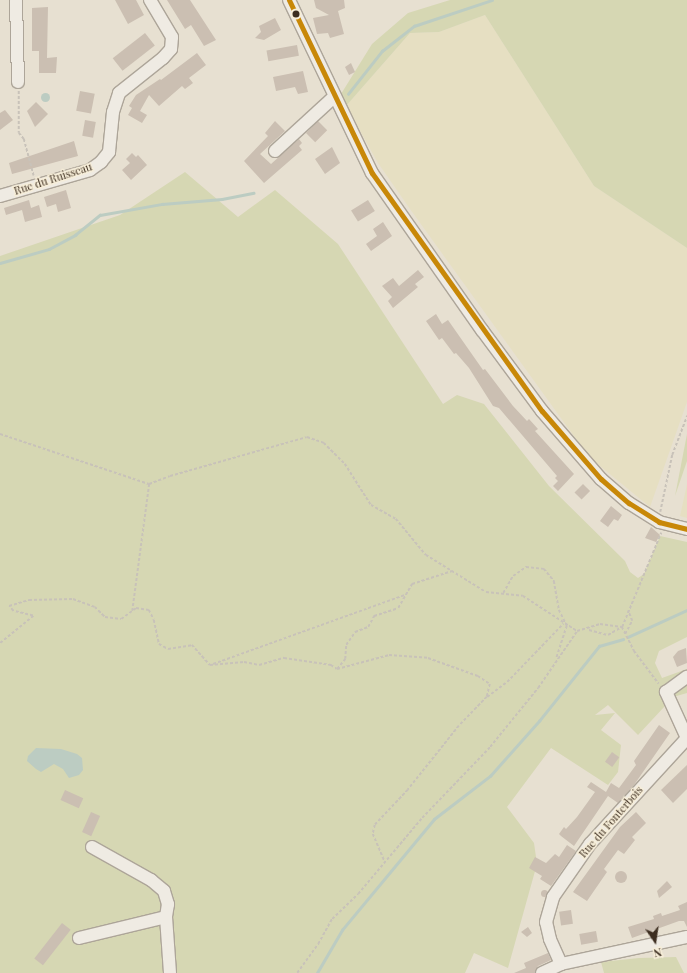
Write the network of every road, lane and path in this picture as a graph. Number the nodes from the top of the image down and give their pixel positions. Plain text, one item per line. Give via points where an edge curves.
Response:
1 (16, 0) edge
2 (150, 0) edge
3 (289, 0) edge
4 (18, 82) joint
5 (334, 96) junction
6 (275, 152) dead end
7 (36, 186) junction
8 (0, 196) edge
9 (687, 416) edge
10 (0, 434) edge
11 (149, 484) junction
12 (659, 522) junction
13 (687, 529) edge
14 (452, 571) junction
15 (503, 594) junction
16 (405, 595) junction
17 (628, 611) junction
18 (132, 612) junction
19 (563, 624) junction
20 (567, 626) junction
21 (622, 627) junction
22 (588, 630) junction
23 (577, 631) junction
24 (625, 634) junction
25 (0, 643) edge
26 (557, 658) junction
27 (210, 666) junction
28 (337, 669) junction
29 (687, 677) edge
30 (666, 692) junction
31 (487, 697) junction
32 (687, 738) edge
33 (92, 847) dead end
34 (385, 862) junction
35 (166, 917) junction
36 (687, 937) edge
37 (79, 938) dead end
38 (561, 964) junction
39 (170, 973) edge
40 (297, 973) edge
41 (542, 973) edge

1 - 4 street
2 - 7 street, Rue du Ruisseau via 172,37 171,49 119,93 113,112 109,152 90,170
3 - 5 street
4 - 7 path via 19,133 24,138
5 - 6 street
5 - 12 street via 372,173 542,412 601,479 629,503
7 - 8 street, Rue du Ruisseau
9 - 12 path via 672,455
10 - 11 path
11 - 14 path via 307,437 324,443 345,464 370,505 396,520 426,555
11 - 18 path
12 - 13 street
12 - 17 path via 661,533
14 - 15 path via 486,592
14 - 16 path via 412,584
15 - 19 path via 523,596
15 - 20 path via 513,576 526,567 544,569 554,581 559,610
16 - 27 path
16 - 28 path via 398,608 374,616 368,627 355,632 346,645 345,659
17 - 21 path
17 - 24 path via 632,621
18 - 25 path via 121,619 110,618 105,617 95,607 73,599 29,600 9,606 13,611 33,616
18 - 27 path via 136,608 149,610 159,644 168,649 192,645
19 - 20 path
19 - 31 path via 507,682
20 - 23 path
20 - 26 path
21 - 22 path via 600,624
21 - 22 path via 608,635
21 - 24 path
22 - 23 path
23 - 26 path
24 - 30 path via 634,651
26 - 34 path via 538,688 490,747 422,818
27 - 28 path via 244,662 259,665 284,658 330,665
28 - 31 path via 389,655 428,658 478,676 490,684
29 - 30 street
30 - 32 street
31 - 34 path via 375,825 373,834
32 - 38 street, Rue du Fonterbois via 590,844 553,897 546,922 552,946
33 - 35 street via 161,888 167,899
34 - 40 path via 358,894 332,919
35 - 37 street
35 - 39 street
36 - 38 street
38 - 41 street

